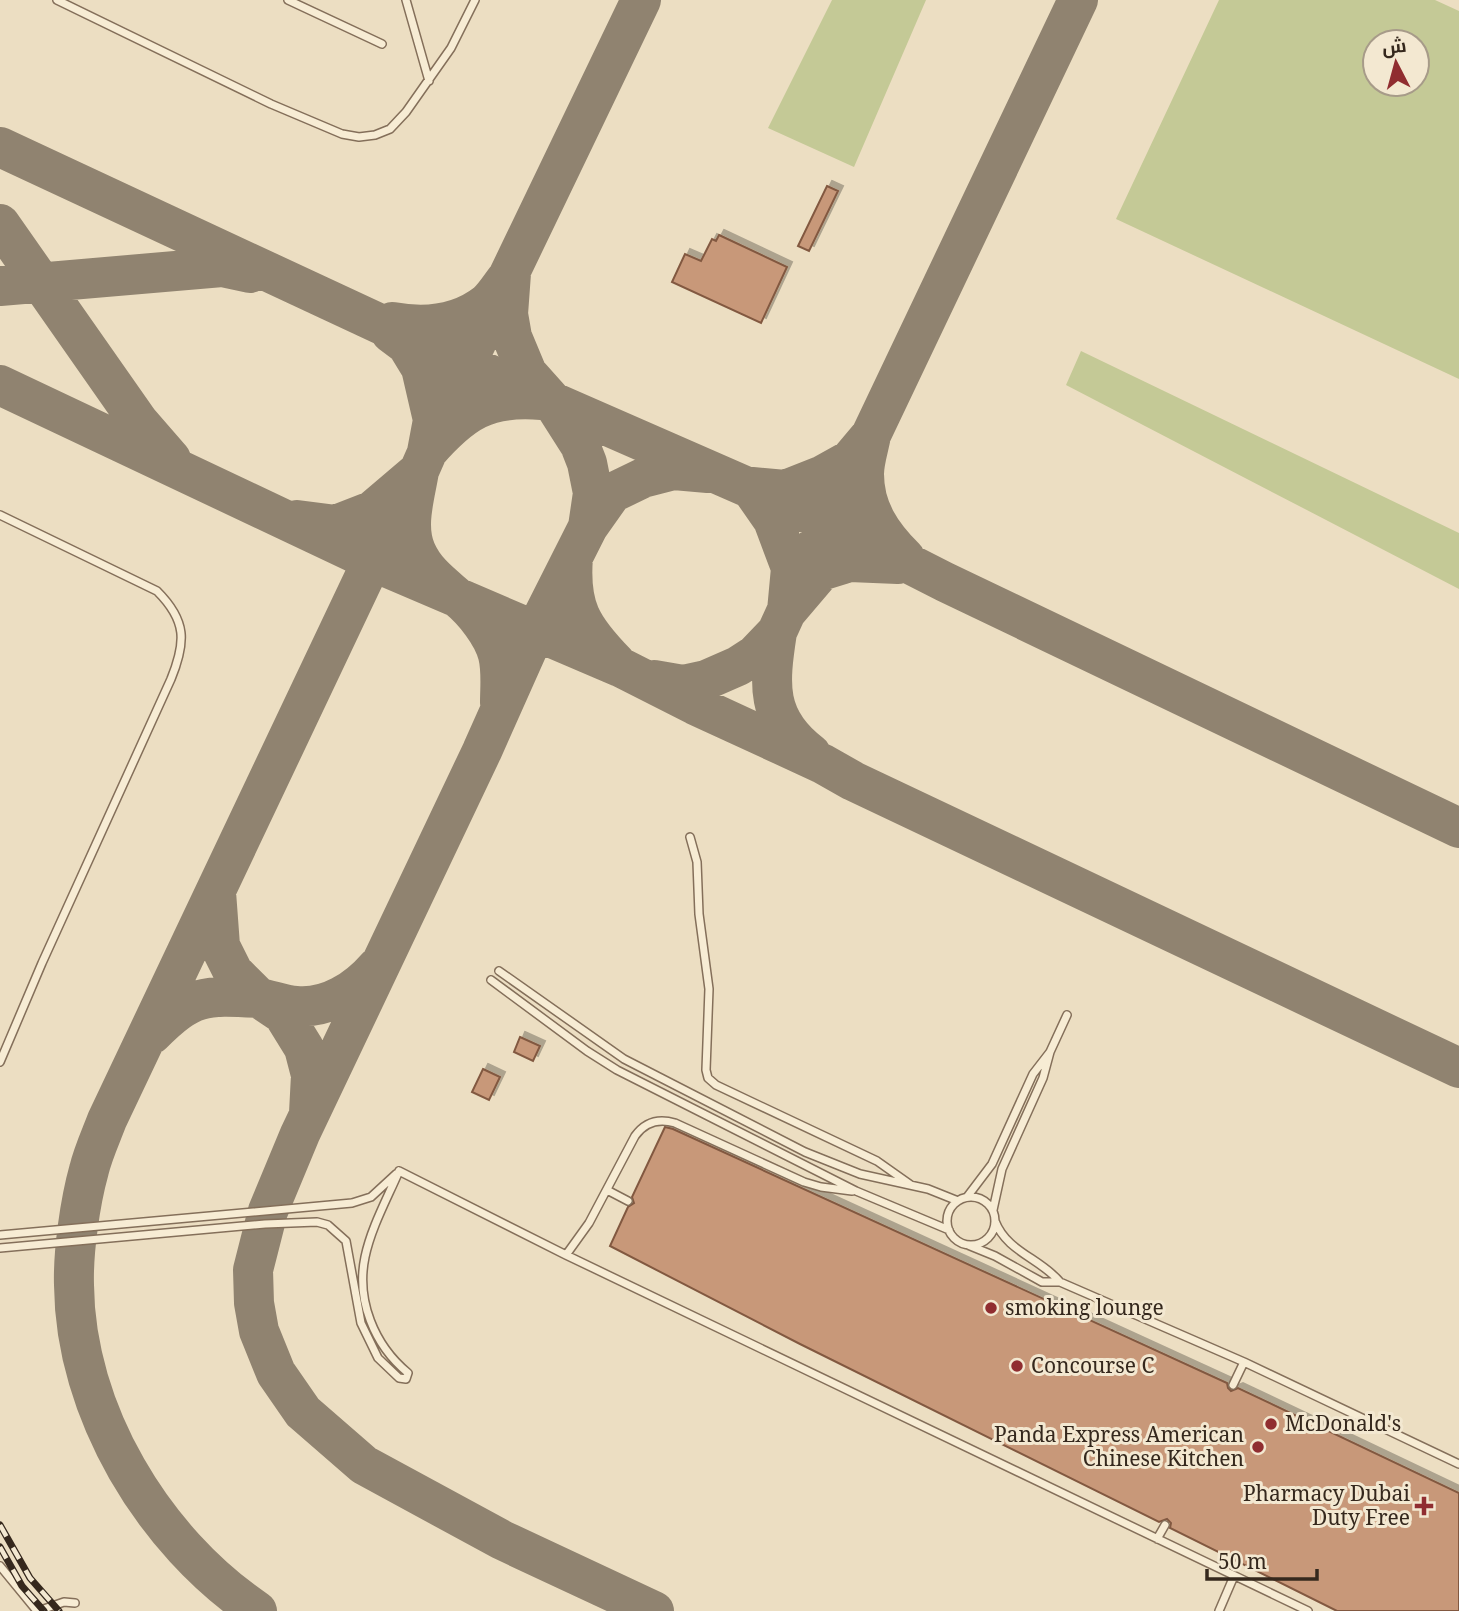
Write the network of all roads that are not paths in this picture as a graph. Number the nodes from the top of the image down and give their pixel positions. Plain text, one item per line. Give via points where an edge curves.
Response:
1 (57, 0) edge
2 (288, 0) edge
3 (406, 0) edge
4 (471, 1) edge
5 (382, 44) dead end
6 (429, 81) junction
7 (0, 516) edge
8 (691, 837) dead end
9 (499, 971) dead end
10 (491, 980) dead end
11 (1067, 1015) dead end
12 (1050, 1052) junction
13 (0, 1062) edge
14 (399, 1171) junction
15 (911, 1185) junction
16 (607, 1190) junction
17 (856, 1191) junction
18 (967, 1197) junction
19 (628, 1201) dead end
20 (958, 1201) junction
21 (993, 1210) junction
22 (995, 1221) junction
23 (949, 1230) junction
24 (0, 1235) edge
25 (967, 1245) junction
26 (0, 1248) edge
27 (566, 1255) junction
28 (1060, 1282) junction
29 (1244, 1362) junction
30 (1233, 1385) dead end
31 (1459, 1464) edge
32 (1165, 1525) dead end
33 (1157, 1539) junction
34 (0, 1566) edge
35 (1234, 1576) junction
36 (75, 1603) dead end
37 (37, 1611) edge
38 (1219, 1611) edge
39 (1308, 1611) edge

1 - 6 lane via 271,104 351,136 368,137 390,129
2 - 5 lane
3 - 6 lane
4 - 6 lane via 451,48
7 - 13 lane via 157,591 174,612 181,639 171,679
8 - 15 lane via 709,989 708,1078 877,1161
9 - 15 lane via 624,1059 843,1168
10 - 17 lane via 617,1070
11 - 12 lane
12 - 18 lane via 1033,1074 992,1164
12 - 21 lane via 1000,1176
14 - 24 lane via 371,1197 352,1203
14 - 26 lane via 365,1256 363,1281 371,1324 388,1354 408,1373 406,1380 389,1370 365,1333 346,1241 328,1225 184,1231
14 - 27 lane
15 - 20 lane
16 - 17 lane via 639,1131 661,1120 804,1182
16 - 19 lane
16 - 27 lane
17 - 23 lane
18 - 20 lane
18 - 21 lane via 982,1199
20 - 23 lane via 948,1213
21 - 22 lane
22 - 25 lane via 990,1236
22 - 28 lane via 1012,1245
23 - 25 lane
25 - 28 lane via 1042,1282
27 - 33 lane
28 - 29 lane
29 - 30 lane
29 - 31 lane
32 - 33 lane
33 - 35 lane
34 - 37 lane
35 - 38 lane
35 - 39 lane
36 - 37 lane

